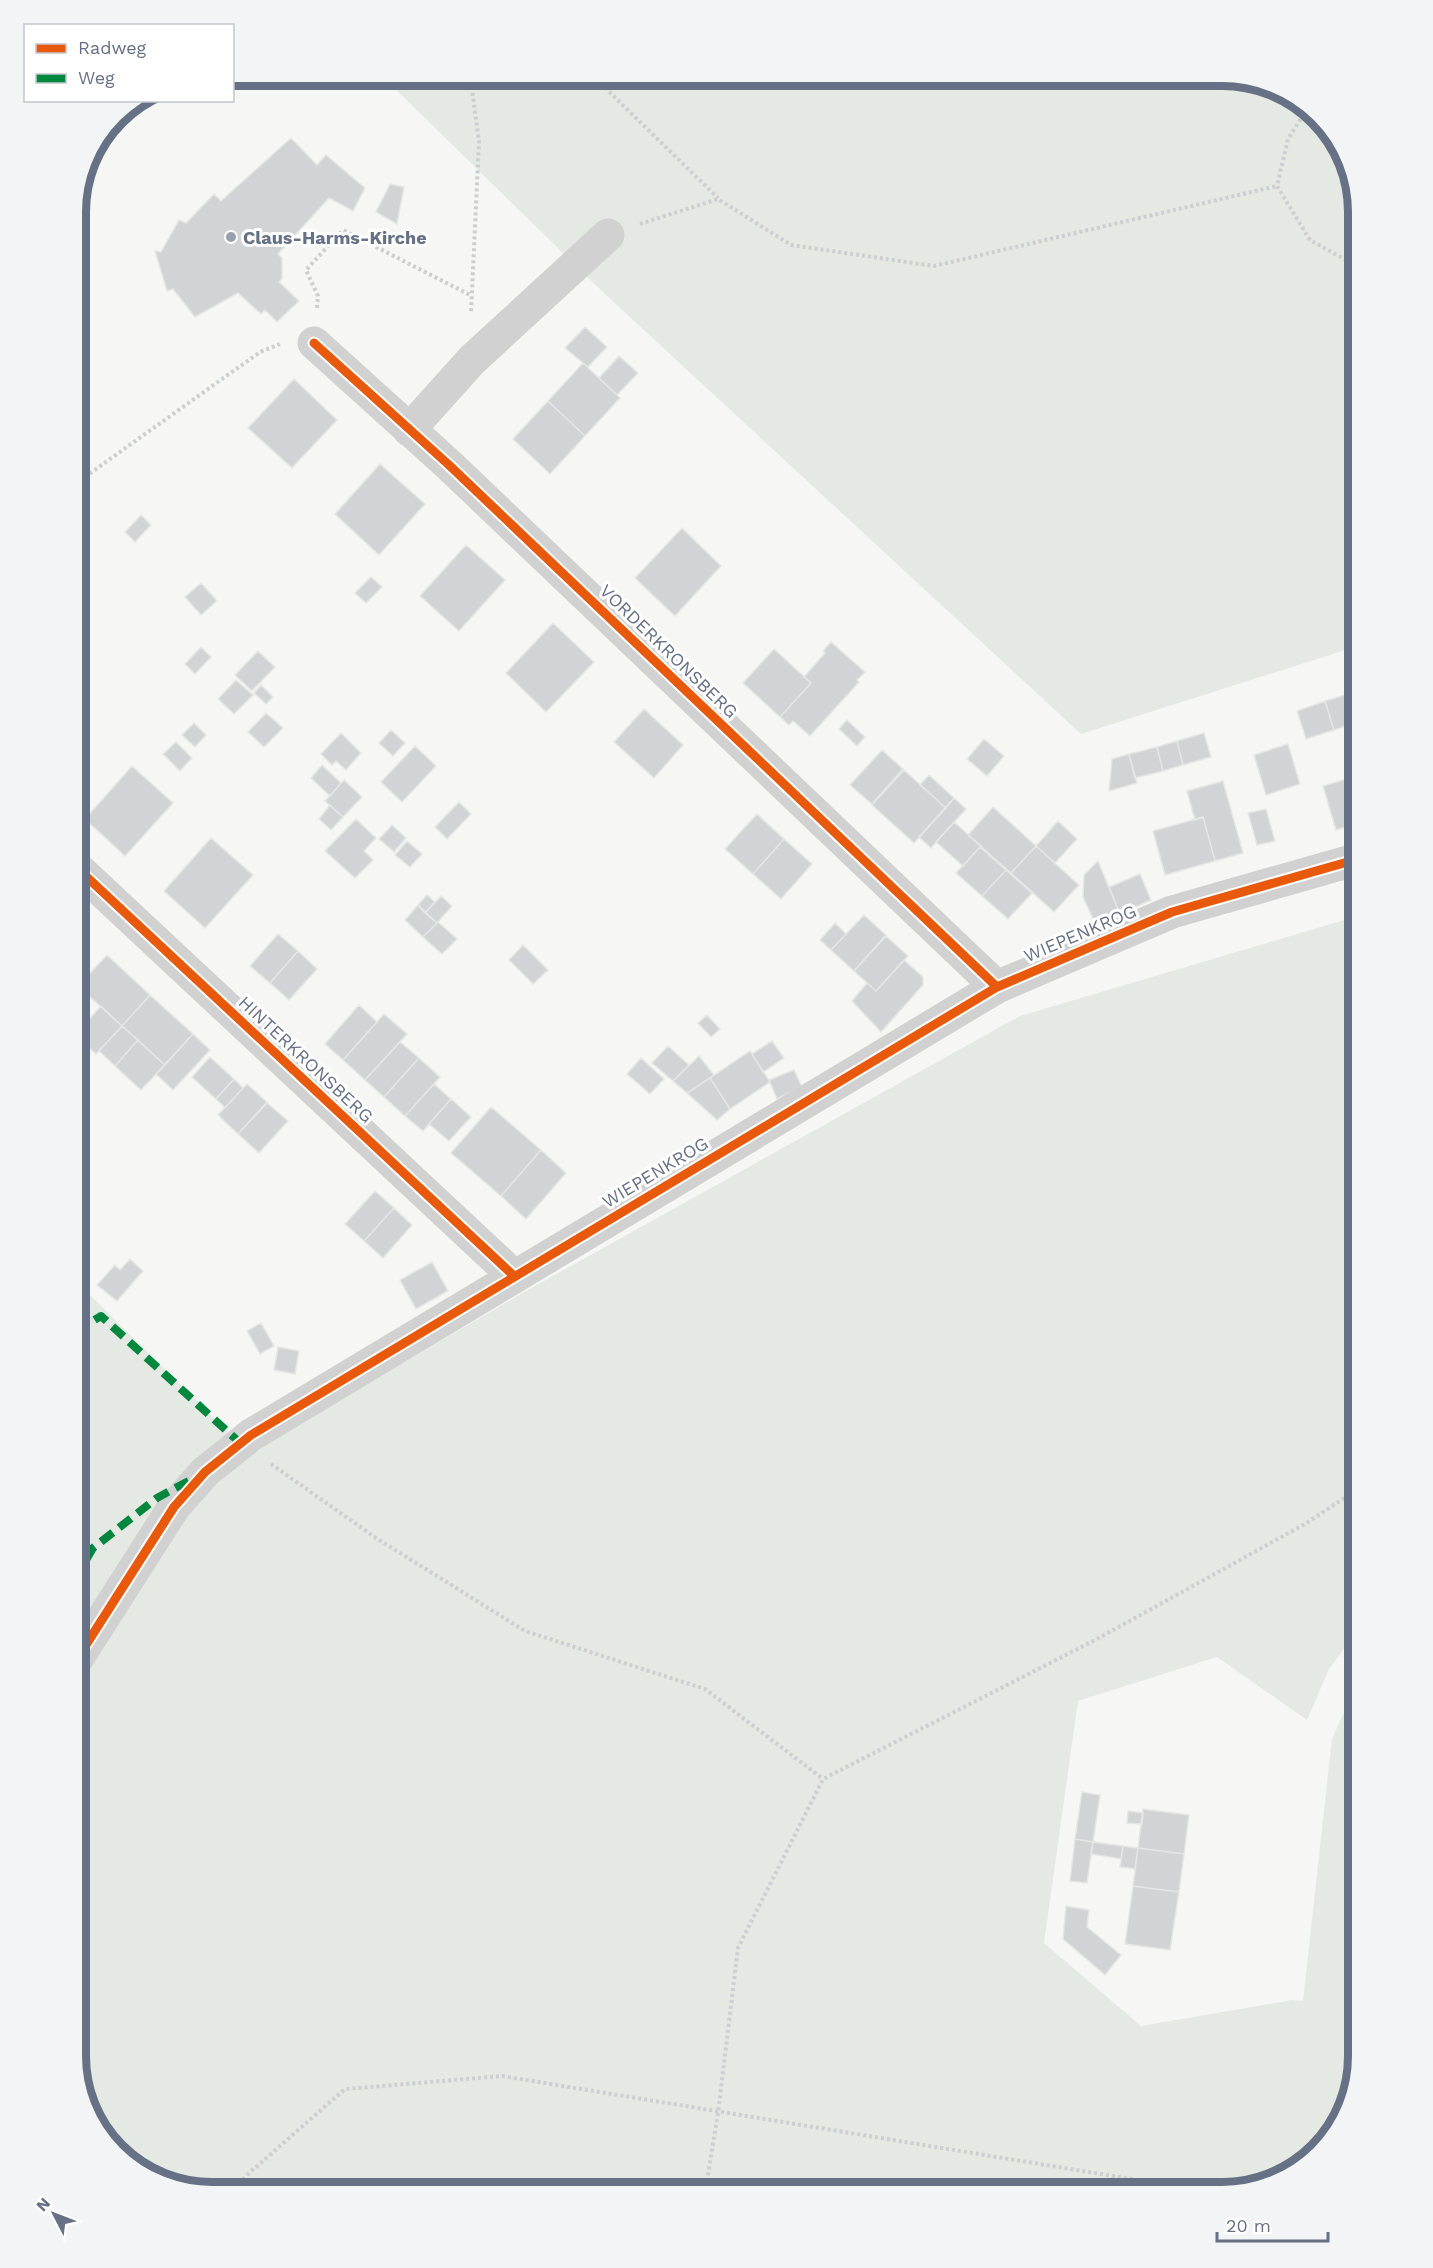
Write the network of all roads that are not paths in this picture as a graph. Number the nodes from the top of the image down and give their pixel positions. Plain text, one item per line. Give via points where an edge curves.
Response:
1 (608, 235) road end
2 (314, 343) road end
3 (409, 430) junction
4 (1348, 862) edge
5 (86, 876) edge
6 (997, 987) junction
7 (514, 1276) junction
8 (85, 1646) edge

1 - 3 street via 472,360
2 - 3 street, VORDERKRONSBERG
3 - 6 street, VORDERKRONSBERG
4 - 6 street, WIEPENKROG via 1172,912
5 - 7 street, HINTERKRONSBERG
6 - 7 street, WIEPENKROG
7 - 8 street, WIEPENKROG via 239,1442 174,1507

